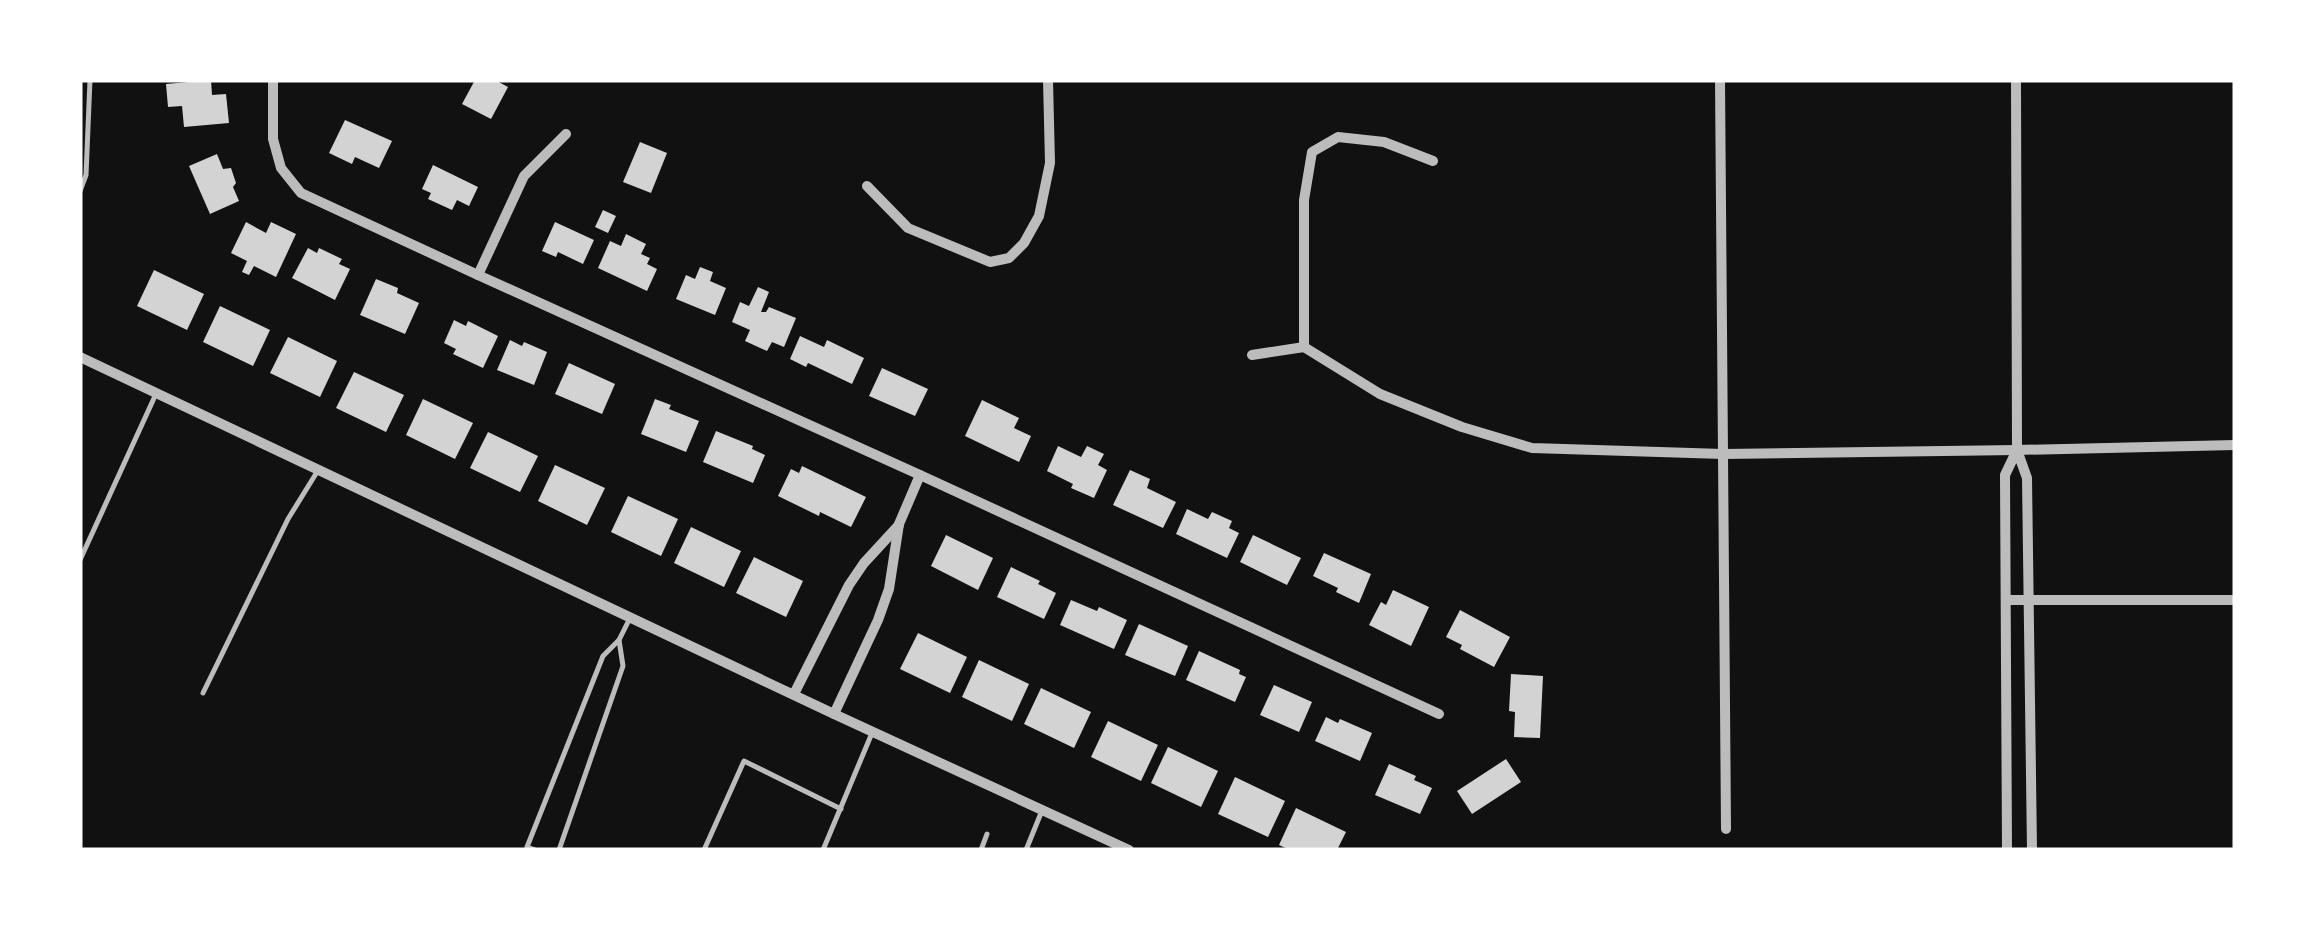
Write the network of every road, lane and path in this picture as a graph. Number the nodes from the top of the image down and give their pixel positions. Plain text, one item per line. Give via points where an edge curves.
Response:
1 (90, 80) edge
2 (273, 80) edge
3 (1048, 80) edge
4 (1720, 80) edge
5 (2016, 80) edge
6 (566, 134) dead end
7 (1433, 161) dead end
8 (867, 186) dead end
9 (80, 192) edge
10 (478, 276) junction
11 (1304, 347) junction
12 (1252, 355) dead end
13 (80, 356) edge
14 (156, 393) junction
15 (2235, 445) edge
16 (2016, 450) junction
17 (1723, 454) junction
18 (319, 470) junction
19 (920, 475) junction
20 (899, 524) junction
21 (80, 560) edge
22 (2006, 600) junction
23 (2030, 600) junction
24 (2235, 600) edge
25 (630, 617) junction
26 (620, 640) junction
27 (203, 693) dead end
28 (794, 694) junction
29 (834, 714) junction
30 (1438, 714) dead end
31 (873, 732) junction
32 (2031, 761) junction
33 (2006, 762) junction
34 (840, 809) junction
35 (1042, 810) junction
36 (1726, 829) dead end
37 (987, 834) dead end
38 (535, 850) edge
39 (559, 850) edge
40 (704, 850) edge
41 (824, 850) edge
42 (981, 850) edge
43 (1026, 850) edge
44 (1129, 850) edge
45 (2006, 850) edge
46 (2032, 850) edge

1 - 9 lane
2 - 10 street via 280,168 301,192
3 - 8 street via 1050,163 1039,216 1009,258 990,262 908,228
4 - 17 street
5 - 16 street
6 - 10 street via 524,176
7 - 11 street via 1384,142 1338,137 1312,152 1304,200
10 - 19 street
11 - 12 street
11 - 17 street via 1380,394 1532,448
13 - 14 street
14 - 18 street
14 - 21 lane
15 - 16 street
16 - 17 street
16 - 22 street via 2005,475
16 - 23 street via 2028,478
17 - 36 street
18 - 25 street
18 - 27 lane
19 - 20 street
19 - 30 street
20 - 28 street via 848,585
20 - 29 street via 889,590
22 - 23 street
22 - 33 street
23 - 24 street
23 - 32 street
25 - 26 lane
25 - 28 street
26 - 38 lane via 596,673 528,847
26 - 39 lane via 622,666
28 - 29 street
29 - 31 street
31 - 34 lane
31 - 35 street
32 - 33 lane
32 - 46 street
33 - 45 street
34 - 40 lane via 744,761
34 - 41 lane
35 - 43 lane
35 - 44 street
37 - 42 lane

